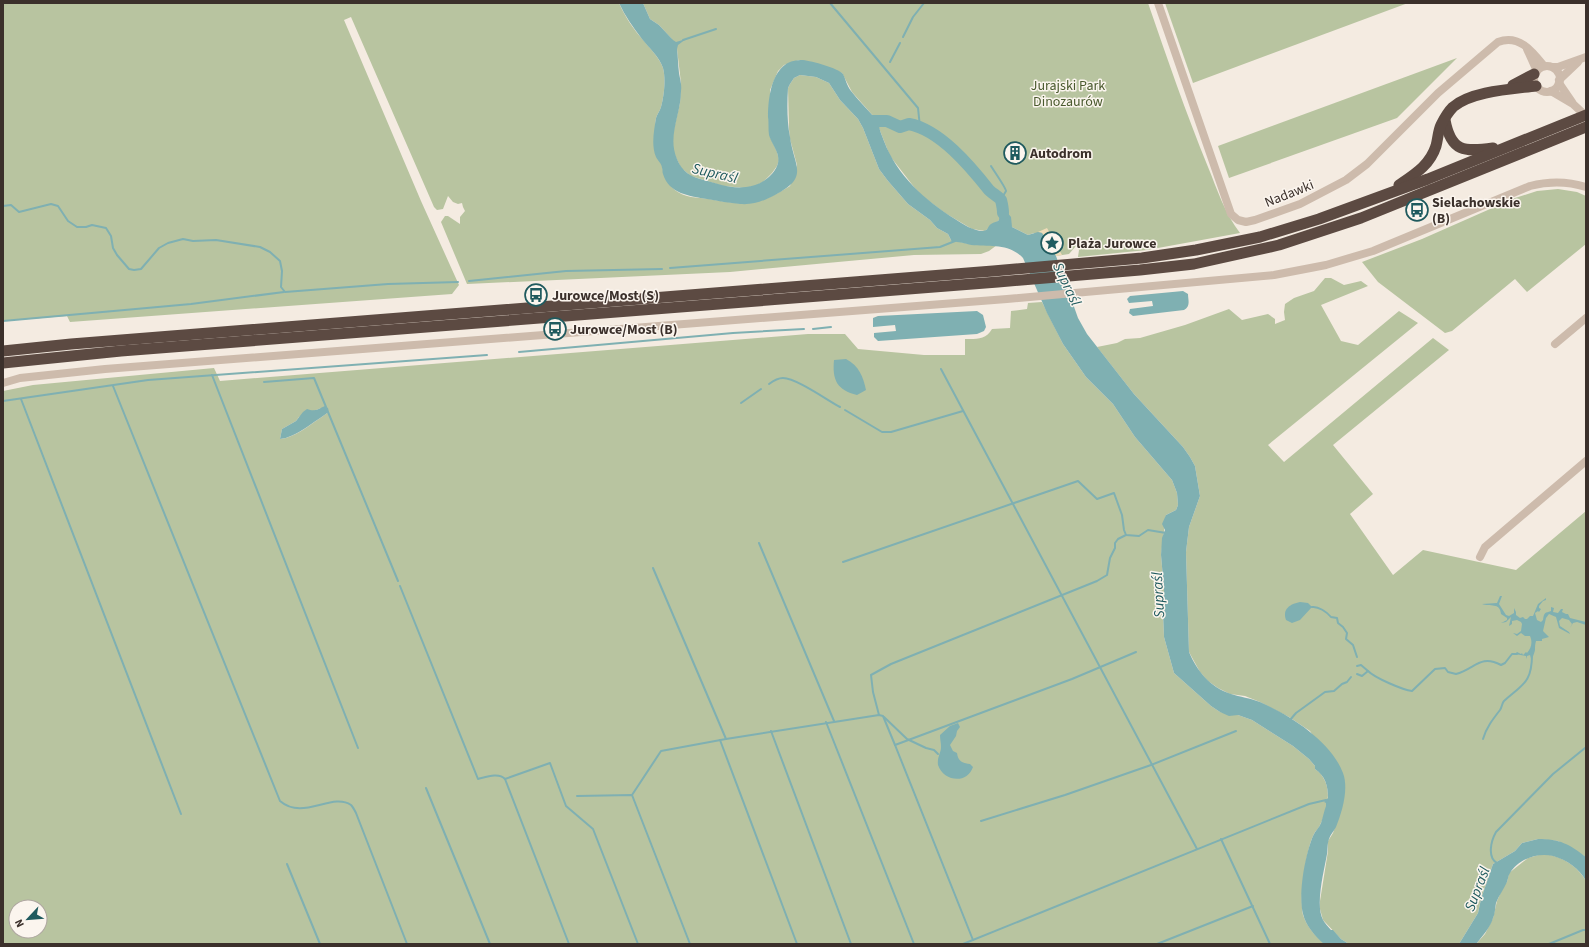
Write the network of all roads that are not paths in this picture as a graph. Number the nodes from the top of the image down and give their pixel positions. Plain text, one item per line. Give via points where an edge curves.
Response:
1 (1158, 3) edge
2 (1583, 58) edge
3 (1542, 70) junction
4 (1559, 81) junction
5 (1536, 86) junction
6 (1507, 89) junction
7 (1551, 91) junction
8 (1573, 104) junction
9 (1586, 116) edge
10 (1445, 120) junction
11 (1586, 127) edge
12 (1513, 145) junction
13 (1586, 188) edge
14 (1375, 199) junction
15 (1586, 318) edge
16 (1555, 344) dead end
17 (3, 351) edge
18 (3, 363) edge
19 (3, 383) edge
20 (1586, 461) edge
21 (1480, 557) dead end

1 - 3 street, Nadawki via 1231,214 1246,222 1300,204 1336,186 1367,164 1438,93 1491,46 1505,39 1525,44 1534,52
2 - 3 street
2 - 4 street
3 - 4 street via 1558,72
3 - 5 street via 1534,79
3 - 6 highway
4 - 7 street
4 - 8 street
5 - 6 highway
5 - 7 street via 1543,91
6 - 10 highway via 1465,100 1453,107
7 - 8 street
8 - 9 street
9 - 12 highway
10 - 12 highway via 1451,140 1461,148 1474,151
10 - 14 highway via 1428,163 1410,178
11 - 18 highway via 1361,218 1286,243 1194,264 998,282 121,351
12 - 14 highway
13 - 19 street via 1577,184 1554,182 1530,186 1379,248 1334,263 1274,275 1006,299 105,369 20,378
14 - 17 highway via 1319,220 1238,242 1168,255
15 - 16 street
20 - 21 street via 1485,547

